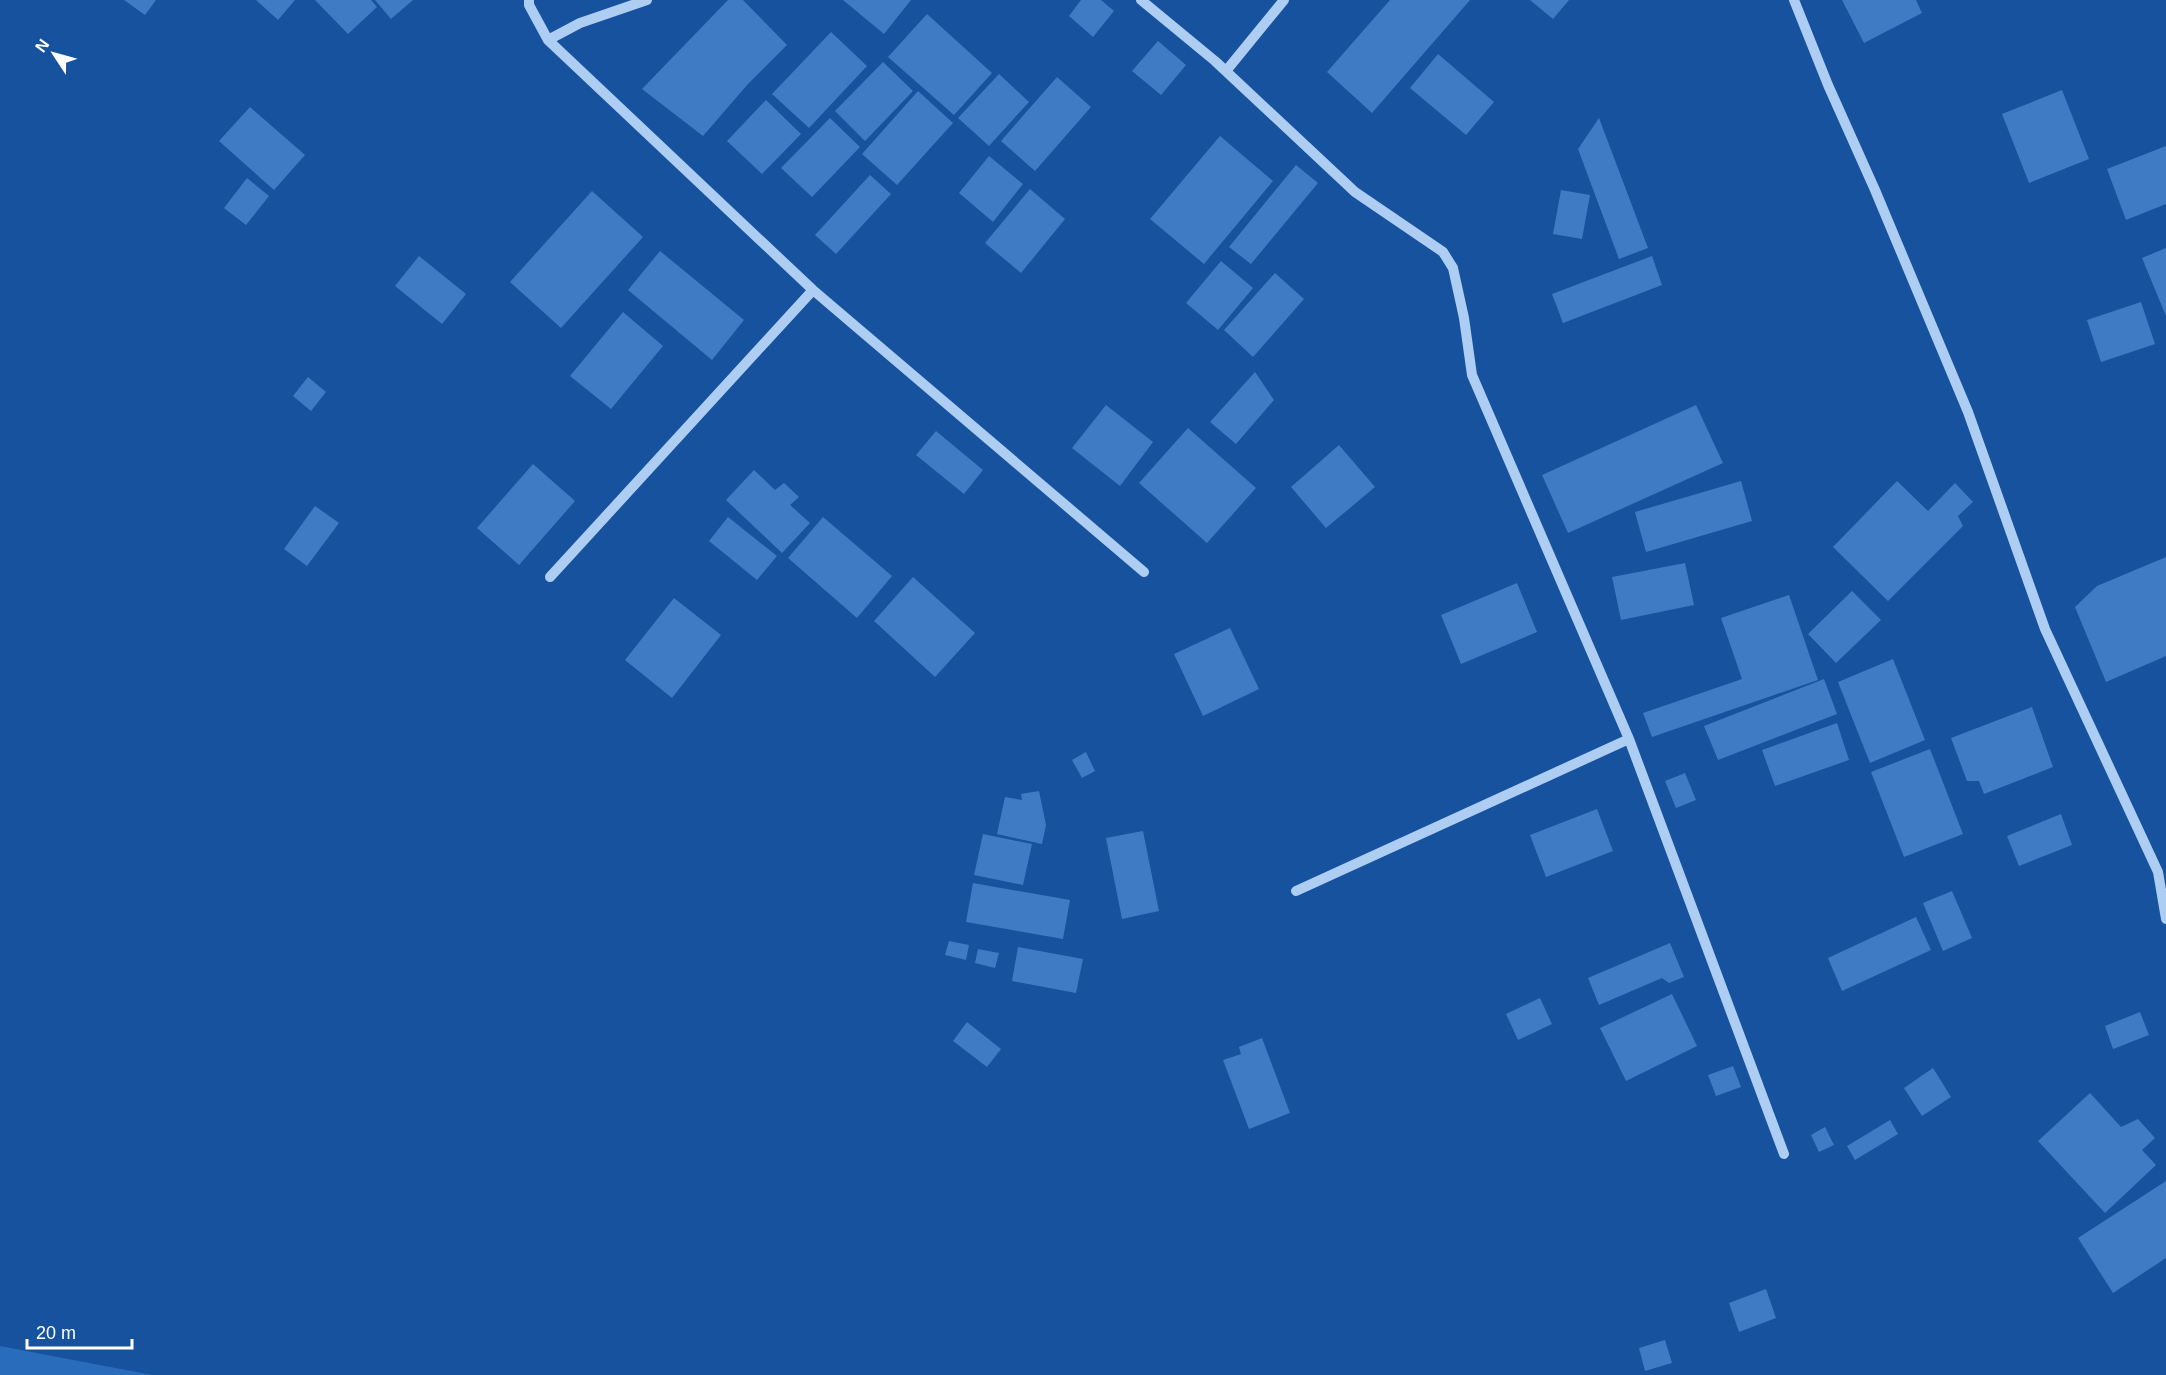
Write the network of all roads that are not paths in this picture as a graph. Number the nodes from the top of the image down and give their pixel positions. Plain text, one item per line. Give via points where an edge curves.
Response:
1 (529, 0) edge
2 (647, 0) edge
3 (1142, 0) edge
4 (1284, 0) edge
5 (1794, 0) edge
6 (548, 40) junction
7 (1226, 72) junction
8 (813, 290) junction
9 (1144, 572) dead end
10 (550, 577) dead end
11 (1629, 739) junction
12 (2162, 870) edge
13 (1296, 891) dead end
14 (2166, 919) edge
15 (1784, 1154) dead end

1 - 6 street
2 - 6 street via 580,23
3 - 7 street
4 - 7 street
5 - 12 street via 1968,412 2045,629
6 - 8 street
7 - 11 street via 1355,192 1443,252 1453,268 1472,375
8 - 9 street
8 - 10 street
11 - 13 street
11 - 15 street
12 - 14 street

